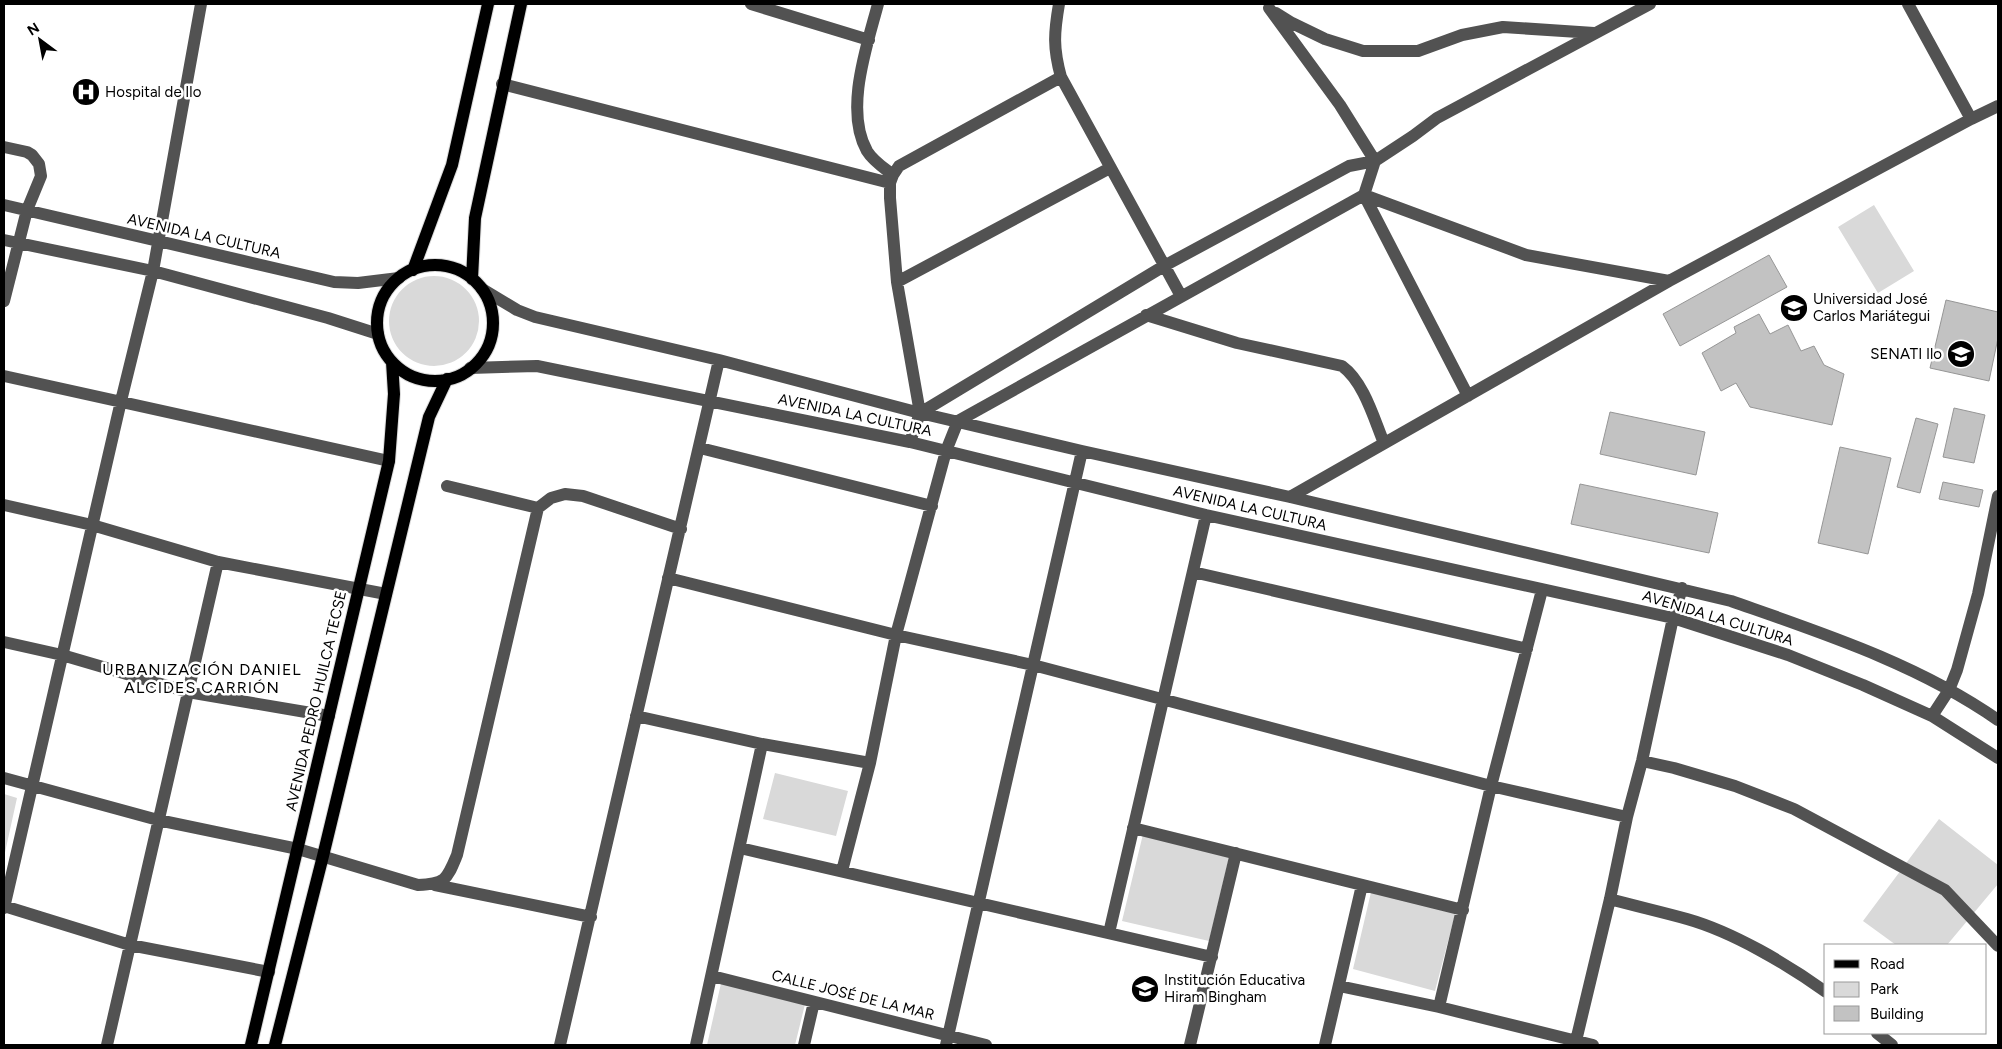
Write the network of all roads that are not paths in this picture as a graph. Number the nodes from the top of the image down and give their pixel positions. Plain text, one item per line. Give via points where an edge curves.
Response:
1 (201, 4) edge
2 (488, 4) edge
3 (521, 4) edge
4 (751, 4) edge
5 (878, 4) edge
6 (1059, 4) edge
7 (1650, 4) edge
8 (1908, 4) edge
9 (1267, 6) edge
10 (1594, 33) junction
11 (869, 40) junction
12 (1061, 77) junction
13 (502, 84) junction
14 (1998, 106) edge
15 (1971, 118) junction
16 (4, 147) edge
17 (1375, 161) junction
18 (1110, 168) junction
19 (892, 179) junction
20 (1364, 195) junction
21 (4, 205) edge
22 (27, 210) junction
23 (4, 240) edge
24 (20, 243) junction
25 (159, 243) junction
26 (1164, 266) junction
27 (413, 270) junction
28 (153, 271) junction
29 (399, 278) junction
30 (472, 278) junction
31 (1669, 281) junction
32 (897, 282) junction
33 (482, 289) junction
34 (1181, 296) junction
35 (4, 301) edge
36 (1146, 315) junction
37 (378, 334) junction
38 (719, 360) junction
39 (392, 362) junction
40 (470, 368) junction
41 (4, 376) edge
42 (447, 380) junction
43 (1468, 396) junction
44 (121, 400) junction
45 (711, 401) junction
46 (920, 413) junction
47 (958, 421) junction
48 (910, 442) junction
49 (1384, 443) junction
50 (700, 448) junction
51 (1082, 451) junction
52 (946, 452) junction
53 (389, 461) junction
54 (1074, 483) junction
55 (447, 486) dead end
56 (1998, 496) edge
57 (1290, 497) junction
58 (4, 504) edge
59 (932, 506) junction
60 (538, 508) junction
61 (1206, 515) junction
62 (92, 525) junction
63 (680, 528) junction
64 (218, 562) junction
65 (1193, 572) junction
66 (668, 578) junction
67 (359, 587) junction
68 (1682, 588) junction
69 (1542, 590) junction
70 (386, 594) junction
71 (1673, 618) junction
72 (896, 635) junction
73 (4, 642) edge
74 (1527, 649) junction
75 (62, 655) junction
76 (1033, 665) junction
77 (1949, 690) junction
78 (188, 692) junction
79 (1164, 699) junction
80 (329, 716) junction
81 (636, 716) junction
82 (1932, 716) junction
83 (1998, 720) edge
84 (762, 744) junction
85 (1998, 758) edge
86 (1642, 761) junction
87 (870, 763) junction
88 (4, 778) edge
89 (32, 784) junction
90 (1491, 786) junction
91 (1626, 817) junction
92 (158, 820) junction
93 (1133, 828) junction
94 (740, 848) junction
95 (298, 849) junction
96 (1236, 853) junction
97 (323, 856) junction
98 (842, 871) junction
99 (436, 884) junction
100 (1362, 885) junction
101 (1610, 899) junction
102 (978, 902) junction
103 (4, 907) edge
104 (1463, 910) junction
105 (591, 917) junction
106 (1109, 933) junction
107 (130, 945) junction
108 (1998, 946) edge
109 (1212, 956) junction
110 (269, 972) junction
111 (712, 976) junction
112 (1339, 986) junction
113 (1824, 991) edge
114 (814, 1002) junction
115 (1439, 1007) junction
116 (1878, 1034) edge
117 (947, 1041) edge
118 (1576, 1043) edge
119 (106, 1045) edge
120 (251, 1045) edge
121 (275, 1045) edge
122 (560, 1045) edge
123 (696, 1045) edge
124 (804, 1045) edge
125 (986, 1045) edge
126 (1190, 1045) edge
127 (1326, 1045) edge
128 (1593, 1045) edge
129 (1892, 1045) edge

1 - 25 street
2 - 27 main road via 452,165
3 - 13 main road
4 - 11 street
5 - 11 street
6 - 12 street via 1054,34
7 - 10 street
8 - 15 street
9 - 10 street via 1292,24 1363,51 1418,51 1462,35 1503,27
9 - 17 street via 1340,105
10 - 17 street via 1437,118
11 - 19 street via 859,80 857,108 861,135 867,152
12 - 18 street
12 - 19 street via 898,166
13 - 19 street
13 - 30 main road via 475,218
14 - 15 street
15 - 31 street
16 - 22 street via 27,152 39,164 41,176
17 - 20 street
17 - 26 street via 1349,166
18 - 26 street
18 - 32 street
19 - 32 street
20 - 31 street via 1526,255
20 - 34 street
20 - 43 street
21 - 22 street, AVENIDA LA CULTURA
22 - 24 street
22 - 25 street, AVENIDA LA CULTURA
23 - 24 street
24 - 28 street
24 - 35 street
25 - 28 street
25 - 29 street, AVENIDA LA CULTURA via 334,282
26 - 34 street
26 - 46 street
27 - 29 main road
27 - 30 main road via 428,265 444,266
28 - 37 street
28 - 44 street
29 - 37 main road via 381,303 377,318
30 - 33 main road
31 - 43 street
32 - 46 street
33 - 38 street, AVENIDA LA CULTURA via 535,317
33 - 40 main road via 492,308 492,332 481,358
34 - 36 street
36 - 47 street
36 - 49 street via 1237,343 1342,366 1358,383
37 - 39 main road
38 - 45 street
38 - 46 street, AVENIDA LA CULTURA
39 - 42 main road via 417,378
39 - 53 main road, AVENIDA PEDRO HUILCA TECSE via 394,394
40 - 42 main road
40 - 45 street, AVENIDA LA CULTURA via 537,366
41 - 44 street
42 - 70 main road via 430,417
43 - 49 street
44 - 53 street
44 - 62 street
45 - 48 street, AVENIDA LA CULTURA
45 - 50 street
46 - 47 street, AVENIDA LA CULTURA
46 - 48 street
47 - 51 street, AVENIDA LA CULTURA
47 - 52 street
48 - 52 street, AVENIDA LA CULTURA
49 - 57 street
50 - 59 street
50 - 63 street
51 - 54 street
51 - 57 street, AVENIDA LA CULTURA
52 - 54 street, AVENIDA LA CULTURA
52 - 59 street
53 - 67 main road, AVENIDA PEDRO HUILCA TECSE
54 - 61 street, AVENIDA LA CULTURA
54 - 76 street
55 - 60 street
56 - 77 street via 1978,594
57 - 68 street, AVENIDA LA CULTURA
58 - 62 street
59 - 72 street
60 - 63 street via 550,498 565,494 582,496
60 - 99 street via 457,854 449,875
61 - 65 street
61 - 69 street, AVENIDA LA CULTURA
62 - 64 street
62 - 75 street
63 - 66 street
64 - 67 street
64 - 78 street
65 - 74 street
65 - 79 street
66 - 72 street
66 - 81 street
67 - 70 street
67 - 80 main road, AVENIDA PEDRO HUILCA TECSE
68 - 71 street
68 - 77 street, AVENIDA LA CULTURA via 1794,622 1920,674
69 - 71 street, AVENIDA LA CULTURA
69 - 74 street
70 - 97 main road
71 - 82 street, AVENIDA LA CULTURA via 1788,655
71 - 86 street
72 - 76 street
72 - 87 street
73 - 75 street
74 - 90 street
75 - 78 street
75 - 89 street
76 - 79 street
76 - 102 street
77 - 82 street
77 - 83 street, AVENIDA LA CULTURA
78 - 80 street
78 - 92 street
79 - 90 street
79 - 93 street
80 - 95 main road, AVENIDA PEDRO HUILCA TECSE
81 - 84 street
81 - 105 street
82 - 85 street, AVENIDA LA CULTURA
84 - 87 street
84 - 94 street
86 - 91 street
86 - 108 street via 1735,786 1794,808 1945,890
87 - 98 street
88 - 89 street
89 - 92 street
89 - 103 street
90 - 91 street
90 - 104 street
91 - 101 street
92 - 95 street
92 - 107 street
93 - 96 street
93 - 106 street
94 - 98 street
94 - 111 street
95 - 97 street
95 - 110 main road, AVENIDA PEDRO HUILCA TECSE
96 - 100 street
96 - 109 street
97 - 99 street via 418,885
97 - 121 main road
98 - 102 street
99 - 105 street
100 - 104 street
100 - 112 street
101 - 113 street via 1689,920 1725,934 1793,970
101 - 118 street
102 - 106 street
102 - 117 street
103 - 107 street
104 - 115 street
105 - 122 street
106 - 109 street
107 - 110 street
107 - 119 street
109 - 126 street
110 - 120 main road, AVENIDA PEDRO HUILCA TECSE
111 - 114 street, CALLE JOSÉ DE LA MAR
111 - 123 street
112 - 115 street
112 - 127 street
114 - 117 street, CALLE JOSÉ DE LA MAR
114 - 124 street
115 - 118 street
116 - 129 street
117 - 125 street, CALLE JOSÉ DE LA MAR
118 - 128 street

